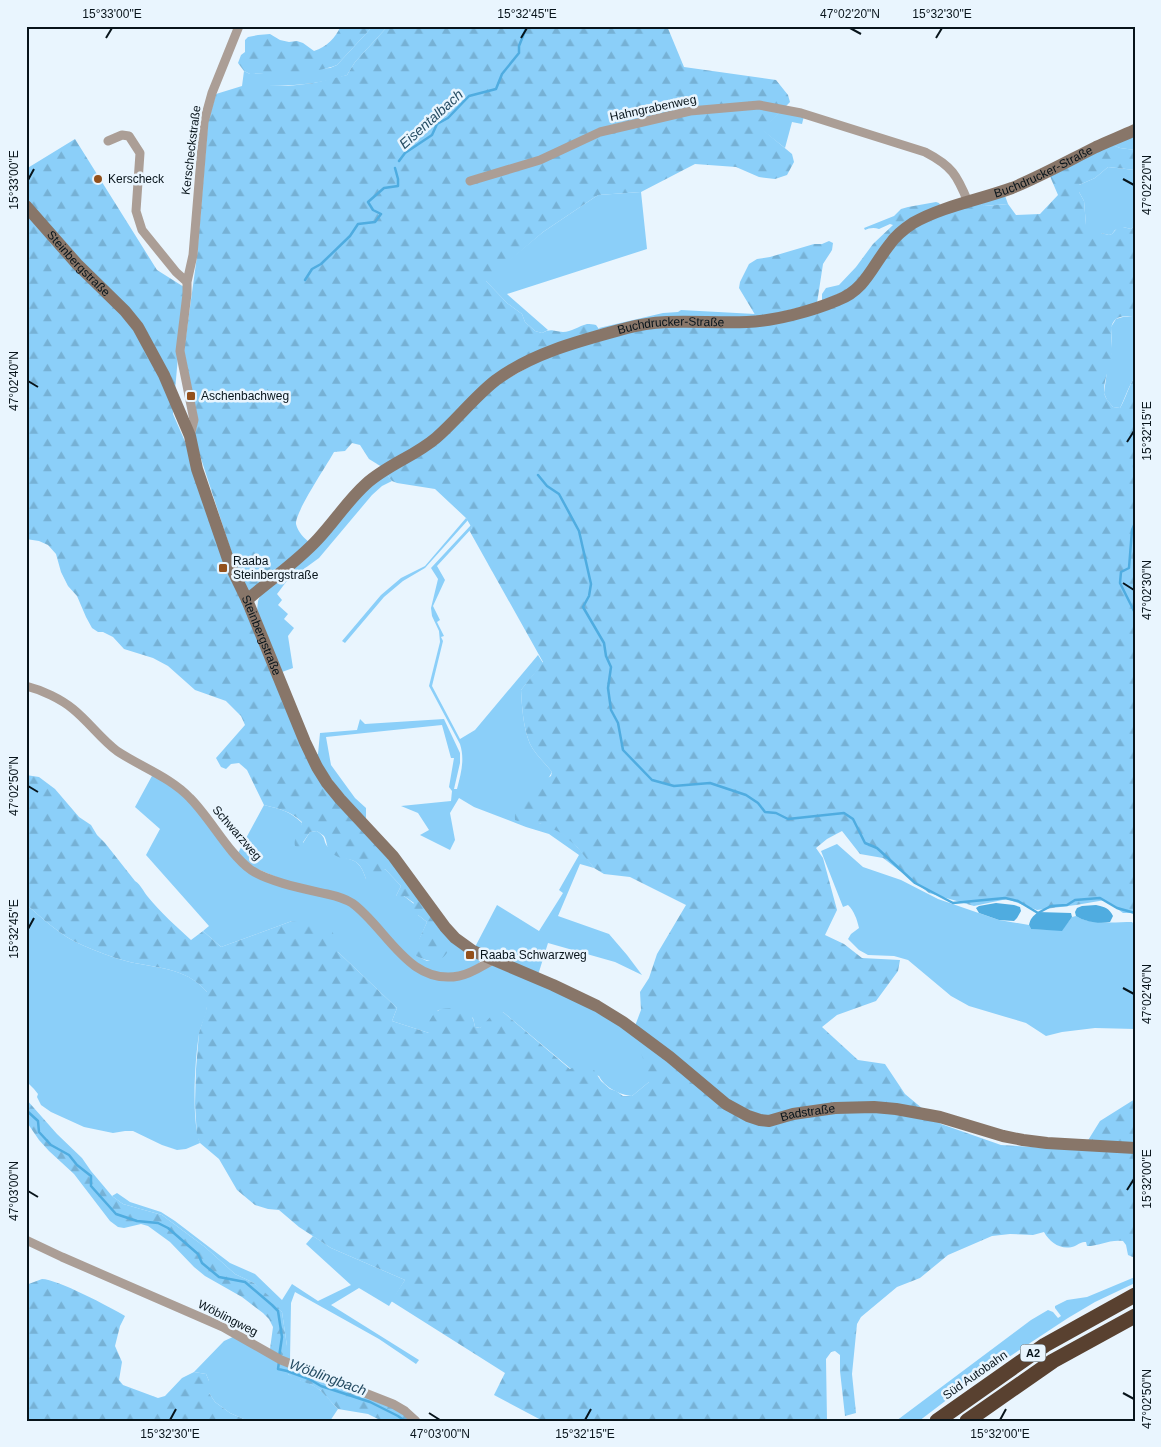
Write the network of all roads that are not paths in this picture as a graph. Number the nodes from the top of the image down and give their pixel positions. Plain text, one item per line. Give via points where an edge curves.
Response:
1 (239, 26) edge
2 (1135, 130) edge
3 (108, 141) dead end
4 (470, 180) dead end
5 (968, 202) junction
6 (26, 206) edge
7 (187, 282) junction
8 (190, 436) junction
9 (247, 600) junction
10 (26, 686) edge
11 (493, 960) junction
12 (1135, 1148) edge
13 (26, 1240) edge
14 (1135, 1295) edge
15 (1135, 1316) edge
16 (416, 1421) edge
17 (937, 1421) edge
18 (967, 1421) edge

1 - 7 street, Kerscheckstraße via 206,114 193,255
2 - 5 street, Buchdrucker-Straße via 1036,177
3 - 7 street via 122,135 129,136 140,153 136,211 142,230
4 - 5 street, Hahngrabenweg via 540,160 600,132 690,110 759,105 801,113 925,152 952,171
5 - 9 street, Buchdrucker-Straße via 936,212 903,230 888,245 861,286 834,302 788,316 757,321 640,325 565,346 513,369 489,386 434,439 366,484 307,550
6 - 8 street, Steinbergstraße via 138,327 164,375
7 - 8 street, Kerscheckstraße via 180,351 194,420
8 - 9 street, Steinbergstraße via 197,469 230,565
9 - 11 street, Steinbergstraße via 305,742 327,783 392,856 449,933 467,947
10 - 11 street, Schwarzweg via 68,705 111,746 183,792 251,870 351,902 414,966 436,976 449,977 472,972
11 - 12 street, Badstraße via 554,985 605,1011 670,1057 726,1104 760,1120 835,1108 874,1107 940,1117 1023,1140
13 - 16 street, Wöblingweg via 223,1327 282,1360 393,1404
14 - 17 highway, Süd Autobahn / A2 via 1045,1345
15 - 18 highway, A2 via 1053,1361

